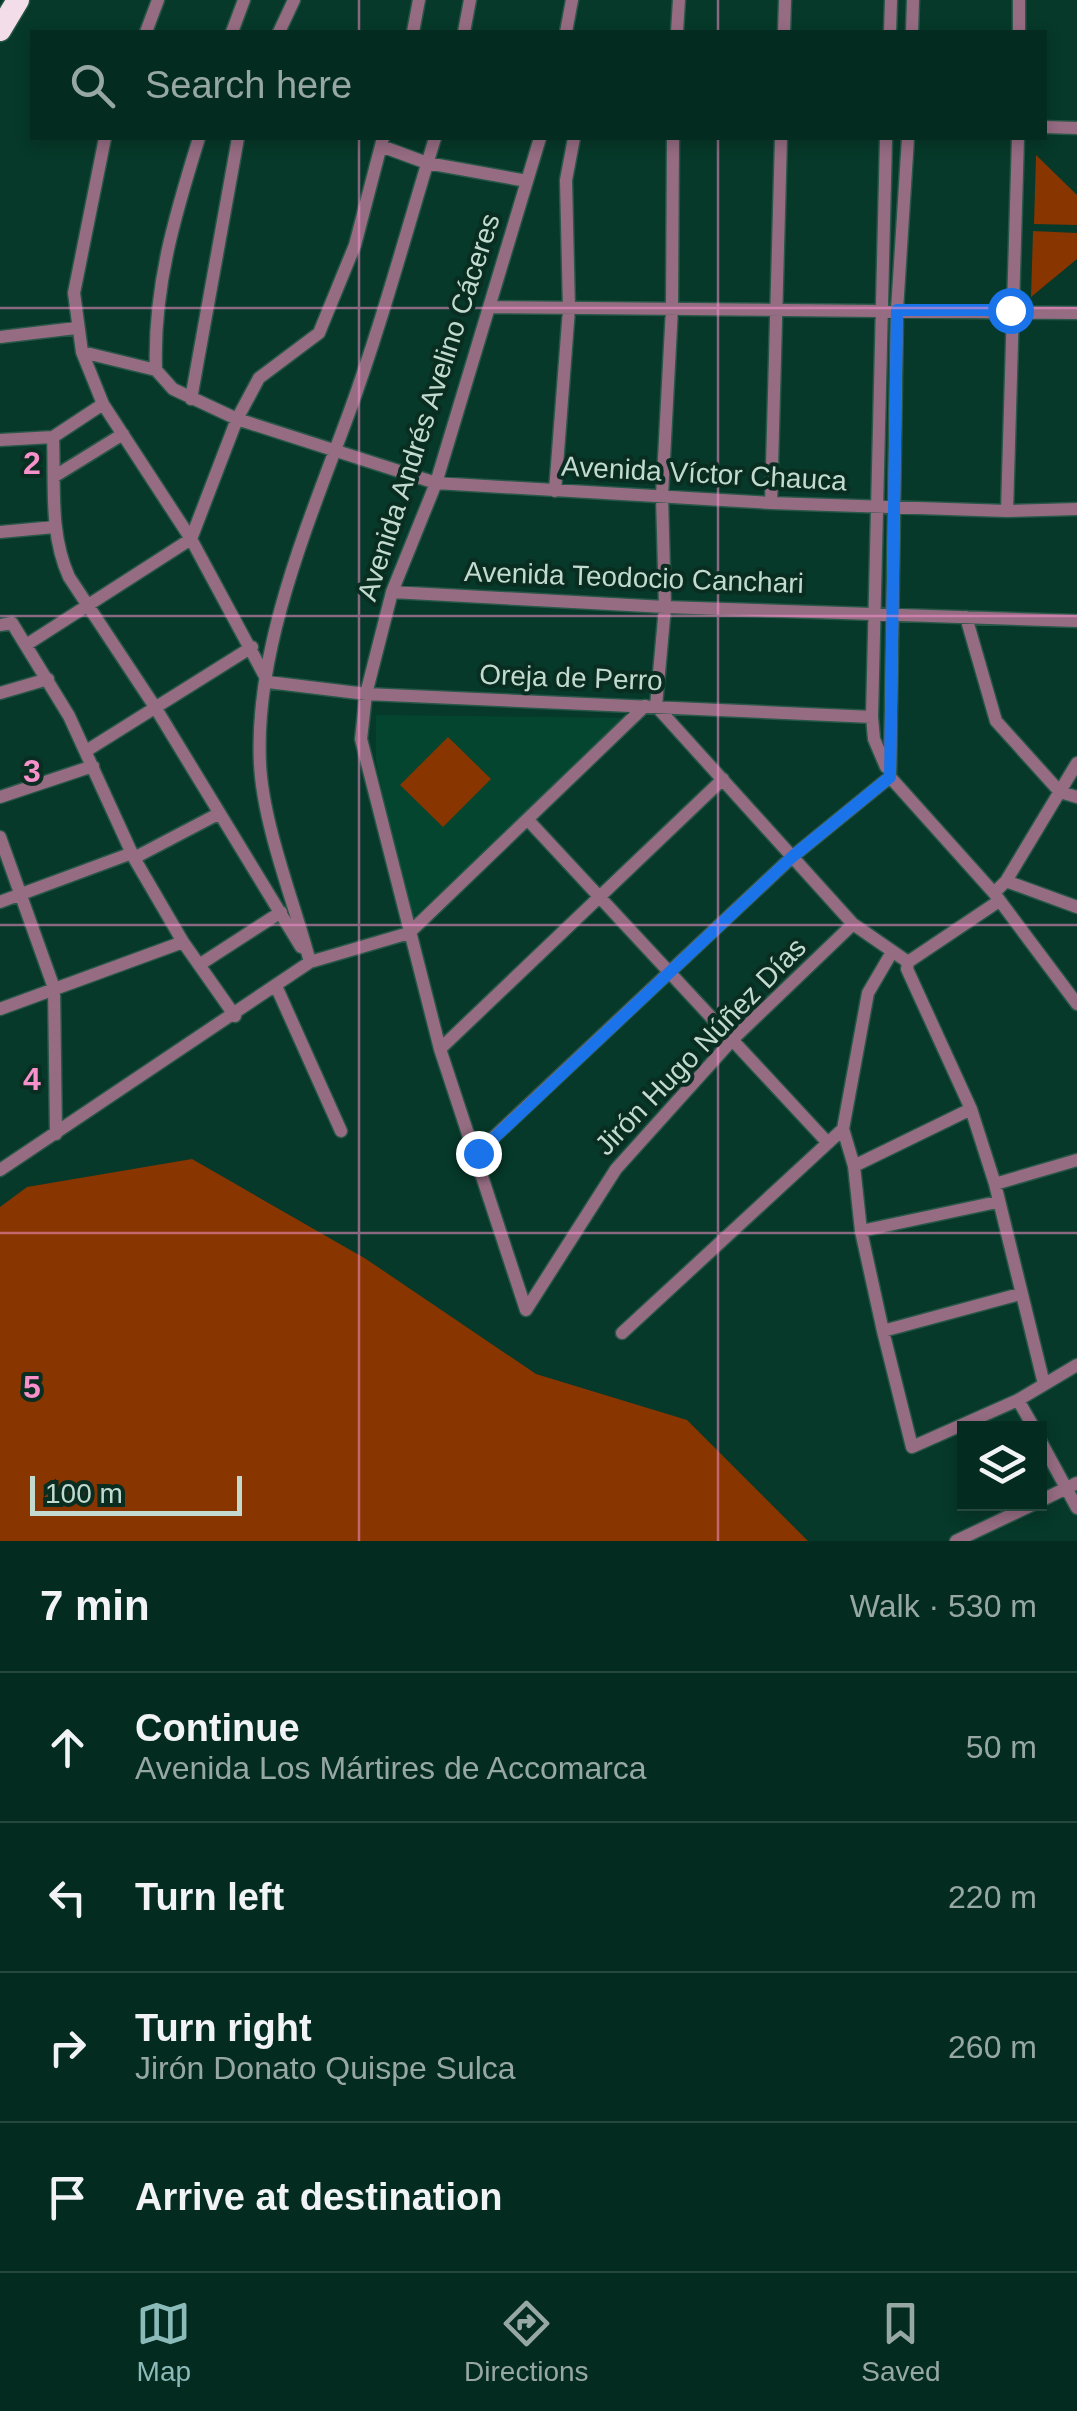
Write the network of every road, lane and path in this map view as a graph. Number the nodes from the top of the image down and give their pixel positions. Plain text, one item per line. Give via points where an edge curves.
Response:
1 (18, 0) edge
2 (158, 0) edge
3 (244, 0) edge
4 (294, 0) edge
5 (419, 0) edge
6 (470, 0) edge
7 (572, 0) edge
8 (679, 0) edge
9 (785, 0) edge
10 (891, 0) edge
11 (913, 0) edge
12 (1018, 0) edge
13 (0, 30) edge
14 (147, 30) edge
15 (233, 30) edge
16 (280, 30) edge
17 (413, 30) edge
18 (464, 30) edge
19 (566, 30) edge
20 (677, 30) edge
21 (784, 30) edge
22 (890, 30) edge
23 (912, 30) edge
24 (1019, 30) edge
25 (1047, 127) edge
26 (1077, 128) edge
27 (105, 140) edge
28 (198, 140) edge
29 (238, 140) edge
30 (434, 140) edge
31 (539, 140) edge
32 (574, 140) edge
33 (673, 140) edge
34 (781, 140) edge
35 (886, 140) edge
36 (908, 140) edge
37 (1018, 140) edge
38 (382, 142) edge
39 (427, 163) junction
40 (527, 181) junction
41 (774, 307) junction
42 (489, 308) junction
43 (672, 308) junction
44 (569, 309) junction
45 (880, 310) junction
46 (897, 310) junction
47 (1010, 310) junction
48 (1077, 313) edge
49 (76, 328) junction
50 (0, 337) edge
51 (82, 352) junction
52 (156, 370) junction
53 (190, 399) junction
54 (103, 404) junction
55 (236, 419) junction
56 (122, 434) junction
57 (54, 436) junction
58 (0, 440) edge
59 (334, 449) junction
60 (55, 476) junction
61 (436, 483) junction
62 (554, 491) junction
63 (662, 496) junction
64 (771, 503) junction
65 (879, 506) junction
66 (896, 507) junction
67 (1077, 508) edge
68 (1006, 511) junction
69 (54, 527) junction
70 (0, 532) edge
71 (192, 539) junction
72 (392, 592) junction
73 (88, 603) junction
74 (665, 607) junction
75 (874, 611) junction
76 (894, 612) junction
77 (966, 617) junction
78 (1077, 621) edge
79 (0, 625) edge
80 (26, 645) junction
81 (252, 646) junction
82 (48, 678) junction
83 (268, 682) junction
84 (0, 694) edge
85 (366, 694) junction
86 (155, 706) junction
87 (650, 706) junction
88 (872, 717) junction
89 (86, 751) junction
90 (1077, 763) edge
91 (93, 766) junction
92 (890, 777) junction
93 (723, 779) junction
94 (1060, 792) junction
95 (0, 797) edge
96 (1077, 797) edge
97 (218, 814) junction
98 (528, 820) junction
99 (0, 838) edge
100 (133, 855) junction
101 (792, 857) junction
102 (1006, 881) junction
103 (21, 894) junction
104 (597, 896) junction
105 (996, 897) junction
106 (0, 902) edge
107 (1077, 908) edge
108 (281, 912) junction
109 (853, 924) junction
110 (408, 933) junction
111 (183, 942) junction
112 (892, 952) junction
113 (310, 962) junction
114 (908, 962) junction
115 (199, 965) junction
116 (668, 971) junction
117 (276, 986) junction
118 (54, 988) junction
119 (1076, 1006) edge
120 (0, 1009) edge
121 (235, 1016) junction
122 (734, 1038) junction
123 (440, 1049) junction
124 (971, 1109) junction
125 (843, 1130) junction
126 (341, 1131) dead end
127 (56, 1134) junction
128 (828, 1142) junction
129 (478, 1153) junction
130 (1077, 1160) edge
131 (854, 1166) junction
132 (0, 1170) edge
133 (995, 1184) junction
134 (997, 1202) junction
135 (862, 1231) junction
136 (1020, 1294) junction
137 (526, 1310) joint
138 (883, 1331) junction
139 (622, 1333) dead end
140 (1077, 1365) edge
141 (1044, 1384) junction
142 (1018, 1400) junction
143 (1030, 1421) edge
144 (1047, 1450) edge
145 (1071, 1486) edge
146 (1047, 1497) edge
147 (1077, 1508) edge
148 (1018, 1511) edge
149 (956, 1540) edge

1 - 13 highway
2 - 14 street
3 - 15 street
4 - 16 street
5 - 17 street
6 - 18 street
7 - 19 street
8 - 20 street
9 - 21 street
10 - 22 street
11 - 23 street
12 - 24 street
25 - 26 street
27 - 49 street via 74,293
28 - 52 street via 166,245 154,320
29 - 53 street
30 - 39 street
31 - 40 street, Avenida Andrés Avelino Cáceres
32 - 44 street via 566,180
33 - 43 street
34 - 41 street
35 - 45 street
36 - 46 street
37 - 47 street
38 - 39 street
38 - 55 street via 355,245 318,332 260,378
39 - 40 street
39 - 59 street
40 - 42 street, Avenida Andrés Avelino Cáceres
41 - 43 street
41 - 45 street
41 - 64 street
42 - 44 street
42 - 61 street, Avenida Andrés Avelino Cáceres
43 - 44 street
43 - 63 street
44 - 62 street
45 - 46 street
45 - 65 street
46 - 47 street
46 - 66 street
47 - 48 street
47 - 68 street
49 - 50 street
49 - 51 street
51 - 52 street
51 - 54 street
52 - 53 street, Avenida Víctor Chauca
53 - 55 street, Avenida Víctor Chauca
54 - 56 street
54 - 57 street
55 - 59 street, Avenida Víctor Chauca
55 - 71 street
56 - 60 street
56 - 71 street
57 - 58 street
57 - 60 street
59 - 61 street, Avenida Víctor Chauca
59 - 83 street via 294,564
60 - 69 street
61 - 62 street, Avenida Víctor Chauca
61 - 72 street, Avenida Andrés Avelino Cáceres
62 - 63 street, Avenida Víctor Chauca
63 - 64 street, Avenida Víctor Chauca
63 - 74 street
64 - 65 street, Avenida Víctor Chauca
65 - 66 street, Avenida Víctor Chauca
65 - 75 street
66 - 68 street, Avenida Víctor Chauca
66 - 76 street
67 - 68 street, Avenida Víctor Chauca
69 - 70 street
69 - 73 street via 59,555
71 - 73 street
71 - 81 street
72 - 74 street, Avenida Teodocio Canchari
72 - 85 street, Avenida Andrés Avelino Cáceres
73 - 80 street
73 - 86 street
74 - 75 street, Avenida Teodocio Canchari
74 - 87 street
75 - 76 street, Avenida Teodocio Canchari
75 - 88 street
76 - 77 street, Avenida Teodocio Canchari
76 - 92 street
77 - 78 street, Avenida Teodocio Canchari
77 - 94 street via 996,721
79 - 80 street via 12,623
80 - 82 street
81 - 83 street
81 - 86 street
82 - 84 street
82 - 89 street
83 - 85 street, Oreja de Perro
83 - 113 street via 260,766
85 - 87 street, Oreja de Perro
85 - 110 street, Avenida Andrés Avelino Cáceres via 361,739
86 - 89 street
86 - 97 street
87 - 88 street, Oreja de Perro
87 - 93 street
87 - 98 street
88 - 92 street
89 - 91 street
90 - 94 street
91 - 95 street
91 - 100 street
92 - 101 street
92 - 105 street
93 - 101 street
93 - 104 street
94 - 96 street
94 - 102 street
97 - 100 street
97 - 108 street
98 - 104 street
98 - 110 street
99 - 103 street
100 - 103 street
100 - 111 street
101 - 109 street
101 - 116 street
102 - 105 street
102 - 107 street
103 - 106 street
103 - 118 street
104 - 116 street
104 - 123 street
105 - 114 street
105 - 119 street
108 - 113 street
108 - 115 street
109 - 112 street
109 - 122 street, Jirón Hugo Núñez Días
110 - 113 street
110 - 123 street, Avenida Andrés Avelino Cáceres
111 - 115 street
111 - 118 street
112 - 114 street
112 - 125 street via 868,993
113 - 117 street
114 - 124 street
115 - 121 street
116 - 122 street
116 - 129 street
117 - 121 street
117 - 126 street
118 - 120 street
118 - 127 street
121 - 127 street
122 - 128 street
122 - 137 street, Jirón Hugo Núñez Días via 598,1191
123 - 129 street, Avenida Andrés Avelino Cáceres
124 - 131 street
124 - 133 street
125 - 128 street
125 - 131 street
127 - 132 street
128 - 139 street
129 - 137 street, Avenida Andrés Avelino Cáceres
130 - 133 street
131 - 135 street
133 - 134 street
134 - 135 street
134 - 136 street
135 - 138 street
136 - 138 street
136 - 141 street
138 - 142 street via 912,1448
140 - 141 street
141 - 142 street
142 - 143 street
144 - 145 street
145 - 146 street
145 - 147 street
148 - 149 street

